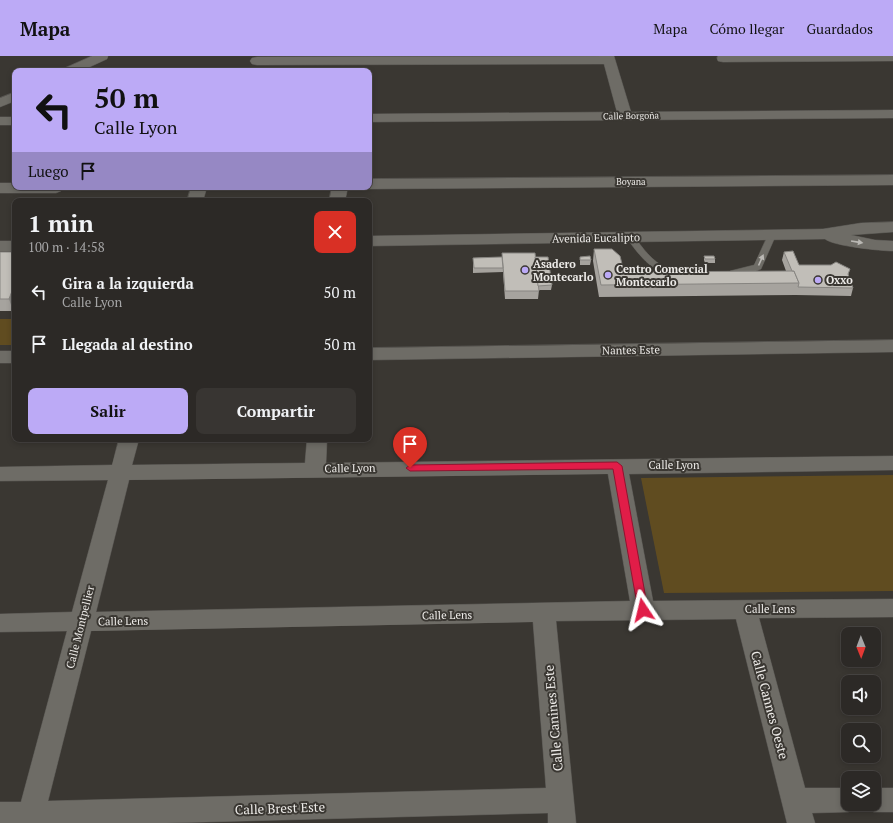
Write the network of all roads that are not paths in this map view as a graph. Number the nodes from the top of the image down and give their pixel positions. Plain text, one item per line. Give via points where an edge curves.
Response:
1 (102, 56) edge
2 (893, 57) edge
3 (608, 58) edge
4 (261, 59) edge
5 (724, 62) edge
6 (76, 68) edge
7 (251, 68) edge
8 (12, 97) edge
9 (0, 103) edge
10 (893, 114) edge
11 (625, 116) junction
12 (372, 118) edge
13 (0, 121) edge
14 (12, 121) edge
15 (893, 180) edge
16 (372, 184) edge
17 (0, 188) edge
18 (12, 189) edge
19 (28, 190) edge
20 (55, 192) edge
21 (893, 227) edge
22 (823, 234) junction
23 (772, 235) junction
24 (630, 237) junction
25 (372, 241) edge
26 (0, 246) edge
27 (12, 246) edge
28 (893, 246) edge
29 (725, 273) edge
30 (689, 274) edge
31 (893, 346) edge
32 (372, 354) edge
33 (0, 357) edge
34 (12, 357) edge
35 (128, 442) edge
36 (317, 442) edge
37 (893, 464) edge
38 (617, 466) junction
39 (315, 469) junction
40 (120, 472) junction
41 (0, 474) edge
42 (893, 608) edge
43 (744, 609) junction
44 (643, 610) junction
45 (544, 613) junction
46 (81, 622) junction
47 (0, 623) edge
48 (881, 800) edge
49 (893, 800) edge
50 (841, 802) edge
51 (561, 811) edge
52 (798, 812) edge
53 (0, 815) edge
54 (30, 819) edge

1 - 6 street
2 - 5 street
3 - 4 street
3 - 11 street
4 - 7 street
8 - 9 street
10 - 11 street, Calle Borgoña
11 - 12 street, Calle Borgoña
13 - 14 street
15 - 16 street, Boyana
17 - 18 street
19 - 20 street
21 - 22 street, Avenida Eucalipto via 861,228
22 - 23 street, Avenida Eucalipto
22 -> 28 street, Avenida Eucalipto via 845,240
23 - 24 street, Avenida Eucalipto
29 -> 23 lane via 758,267
24 - 25 street, Avenida Eucalipto
24 - 30 lane via 658,267 668,272
26 - 27 street
31 - 32 street, Nantes Este
33 - 34 street
35 - 40 street, Calle Montpellier
36 - 39 street
37 - 38 street, Calle Lyon
38 - 39 street, Calle Lyon
38 - 44 street
39 - 40 street, Calle Lyon
40 - 41 street, Calle Lyon
40 - 46 street, Calle Montpellier
42 - 43 street, Calle Lens
43 - 44 street, Calle Lens
43 - 52 street, Calle Cannes Oeste
44 - 45 street, Calle Lens
45 - 46 street, Calle Lens
45 - 51 street, Calle Canines Este
46 - 47 street, Calle Lens
46 - 54 street, Calle Montpellier
48 - 49 street
50 - 52 street
51 - 54 street, Calle Brest Este
53 - 54 street, Calle Brest Este

